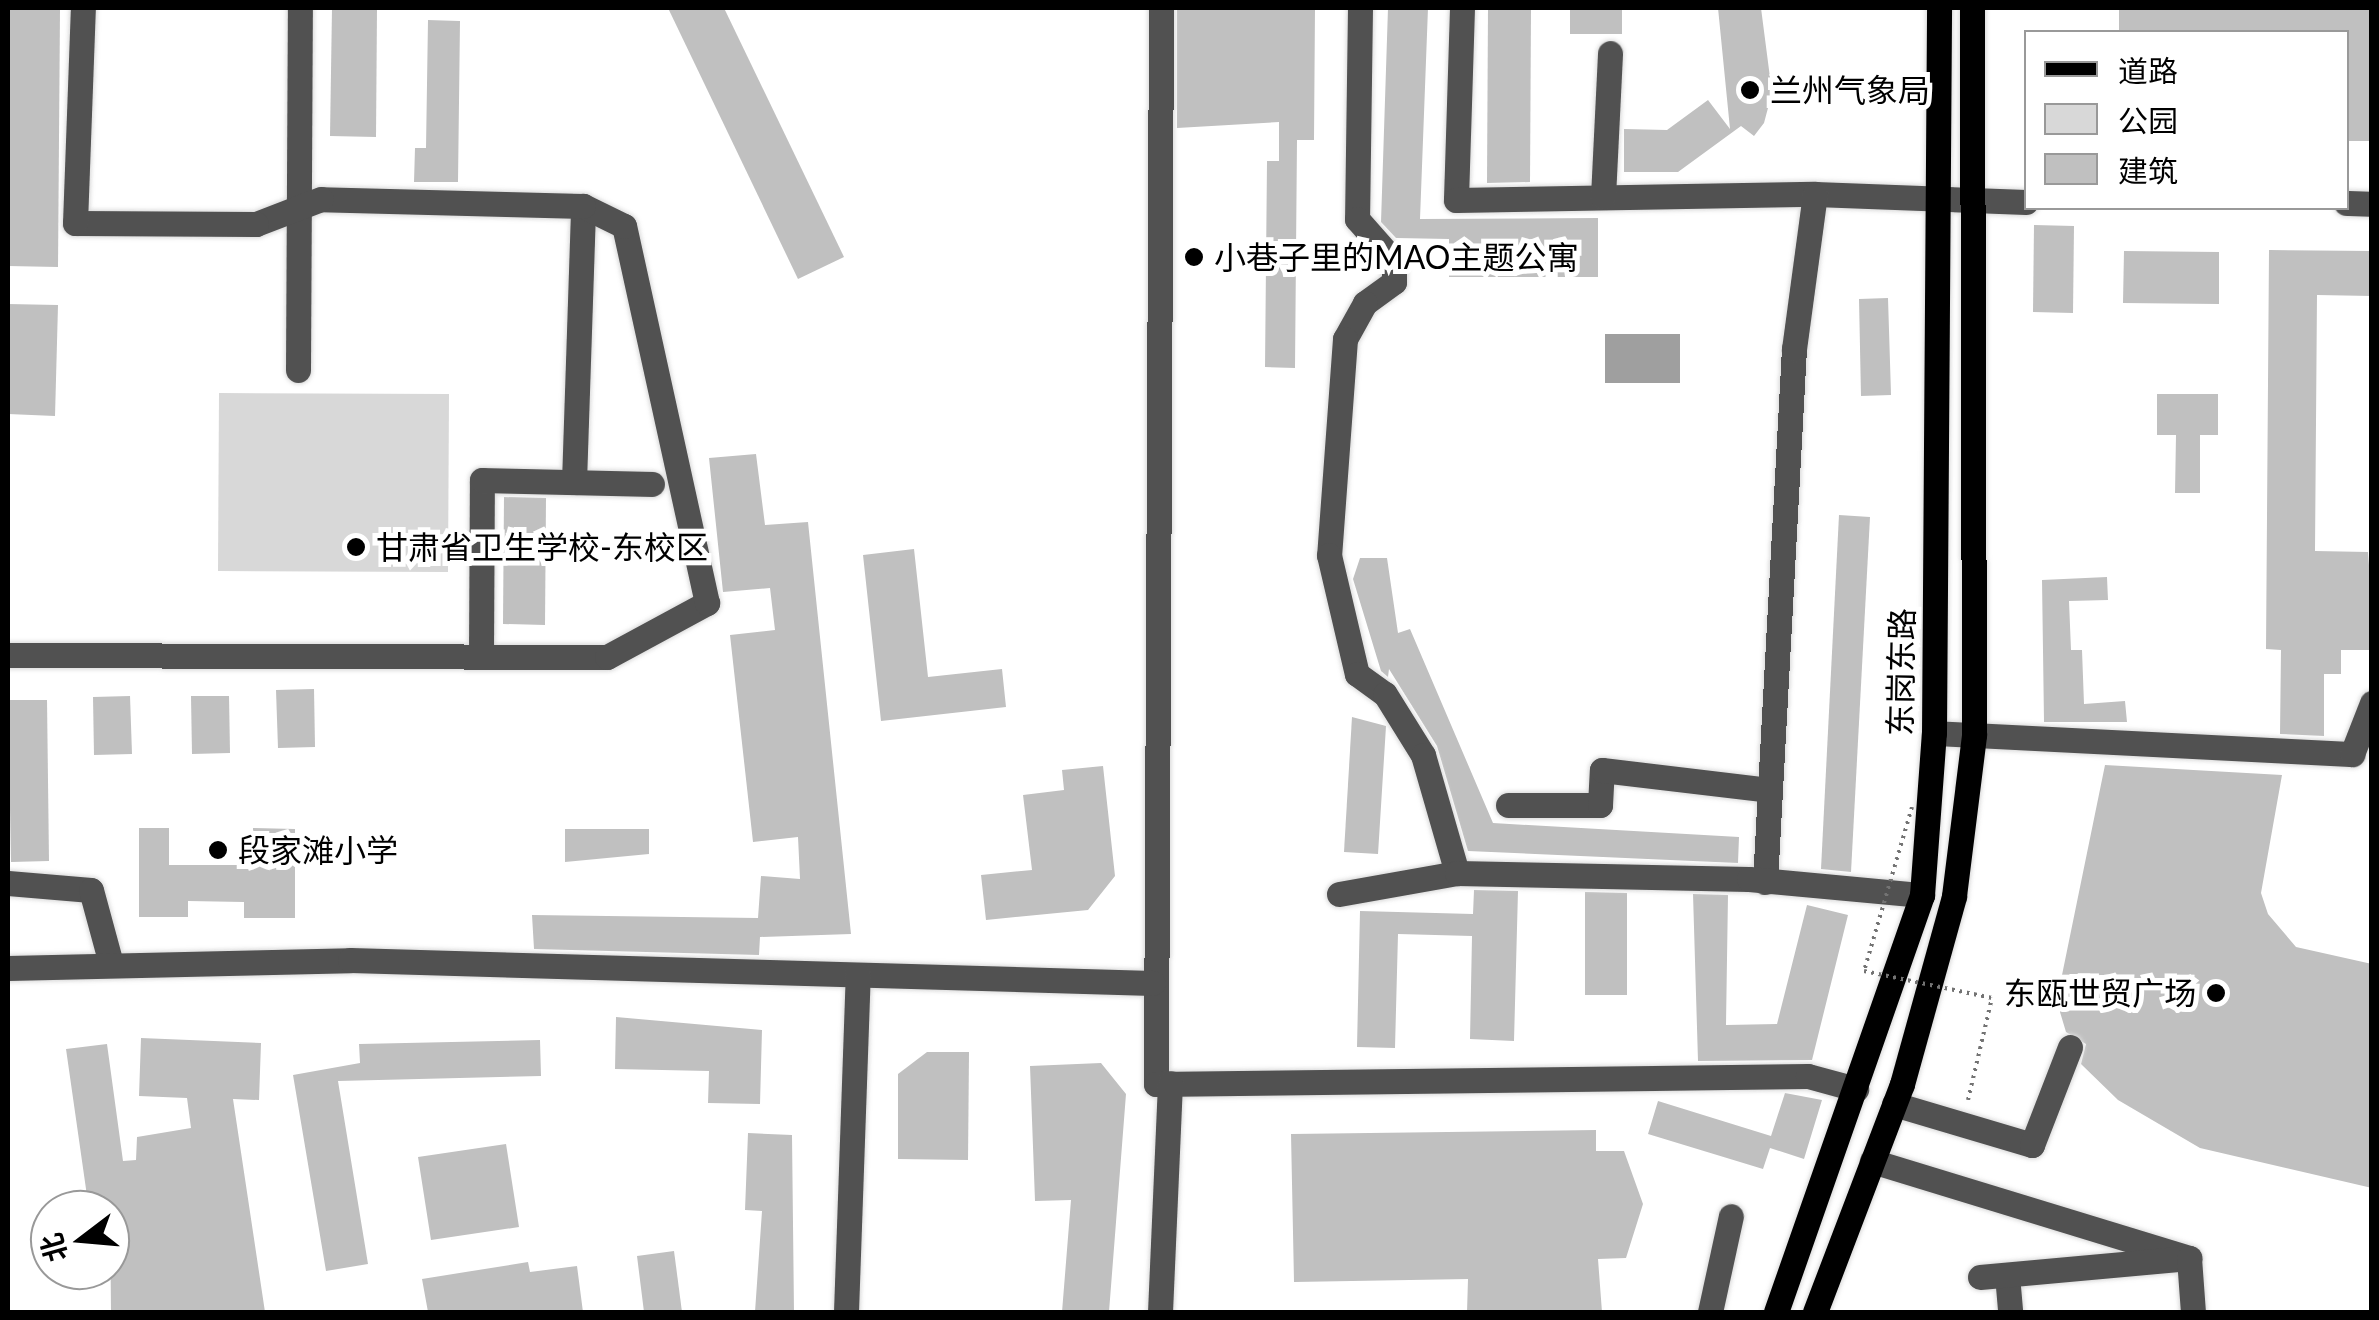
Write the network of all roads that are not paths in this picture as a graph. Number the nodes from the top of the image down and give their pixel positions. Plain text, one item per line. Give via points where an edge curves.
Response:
1 (83, 8) edge
2 (300, 8) edge
3 (1161, 8) edge
4 (1360, 8) edge
5 (1462, 8) edge
6 (1939, 8) edge
7 (1972, 8) edge
8 (1610, 52) dead end
9 (1814, 194) junction
10 (1603, 197) junction
11 (1938, 201) junction
12 (1974, 202) junction
13 (2024, 202) edge
14 (302, 206) junction
15 (583, 206) junction
16 (298, 370) dead end
17 (574, 482) junction
18 (652, 484) dead end
19 (481, 654) junction
20 (8, 655) edge
21 (2372, 704) edge
22 (1934, 733) junction
23 (1974, 735) junction
24 (1769, 790) junction
25 (1508, 804) dead end
26 (1457, 873) junction
27 (1765, 882) junction
28 (8, 883) edge
29 (1340, 894) dead end
30 (1922, 895) junction
31 (110, 960) junction
32 (8, 968) edge
33 (858, 975) junction
34 (1152, 983) junction
35 (2070, 1047) dead end
36 (1170, 1083) junction
37 (1856, 1089) junction
38 (1894, 1104) junction
39 (1872, 1160) junction
40 (1731, 1216) dead end
41 (2188, 1258) junction
42 (2007, 1275) junction
43 (1980, 1277) dead end
44 (846, 1312) edge
45 (1160, 1312) edge
46 (1710, 1312) edge
47 (1776, 1312) edge
48 (1815, 1312) edge
49 (2010, 1312) edge
50 (2193, 1312) edge

1 - 14 street via 76,223 256,224
2 - 14 street
3 - 34 street via 1166,305
4 - 26 street via 1356,219 1394,261 1394,282 1366,303 1345,340 1329,555 1357,674 1385,694 1423,756
5 - 10 street via 1456,200
6 - 11 main road, 东岗东路
7 - 12 main road
8 - 10 street
9 - 10 street
9 - 11 street
9 - 24 street via 1794,349
11 - 12 street
11 - 22 main road, 东岗东路
12 - 13 street
12 - 23 main road
14 - 15 street via 321,199
14 - 16 street
15 - 17 street
15 - 19 street via 624,226 707,603 607,657
17 - 18 street
17 - 19 street via 482,480
19 - 20 street
21 - 23 street via 2352,754
22 - 23 street
22 - 30 main road, 东岗东路
23 - 38 main road via 1954,896
24 - 25 street via 1602,770 1600,806
24 - 27 street
26 - 27 street
26 - 29 street
27 - 30 street
28 - 31 street via 92,890
30 - 37 main road, 东岗东路
31 - 32 street
31 - 33 street
33 - 34 street
33 - 44 street
34 - 36 street via 1156,1084
35 - 38 street via 2032,1144
36 - 37 street via 1808,1076
36 - 45 street
37 - 47 main road, 东岗东路
38 - 39 main road
39 - 41 street
39 - 48 main road
40 - 46 street
41 - 42 street
41 - 50 street
42 - 43 street
42 - 49 street

